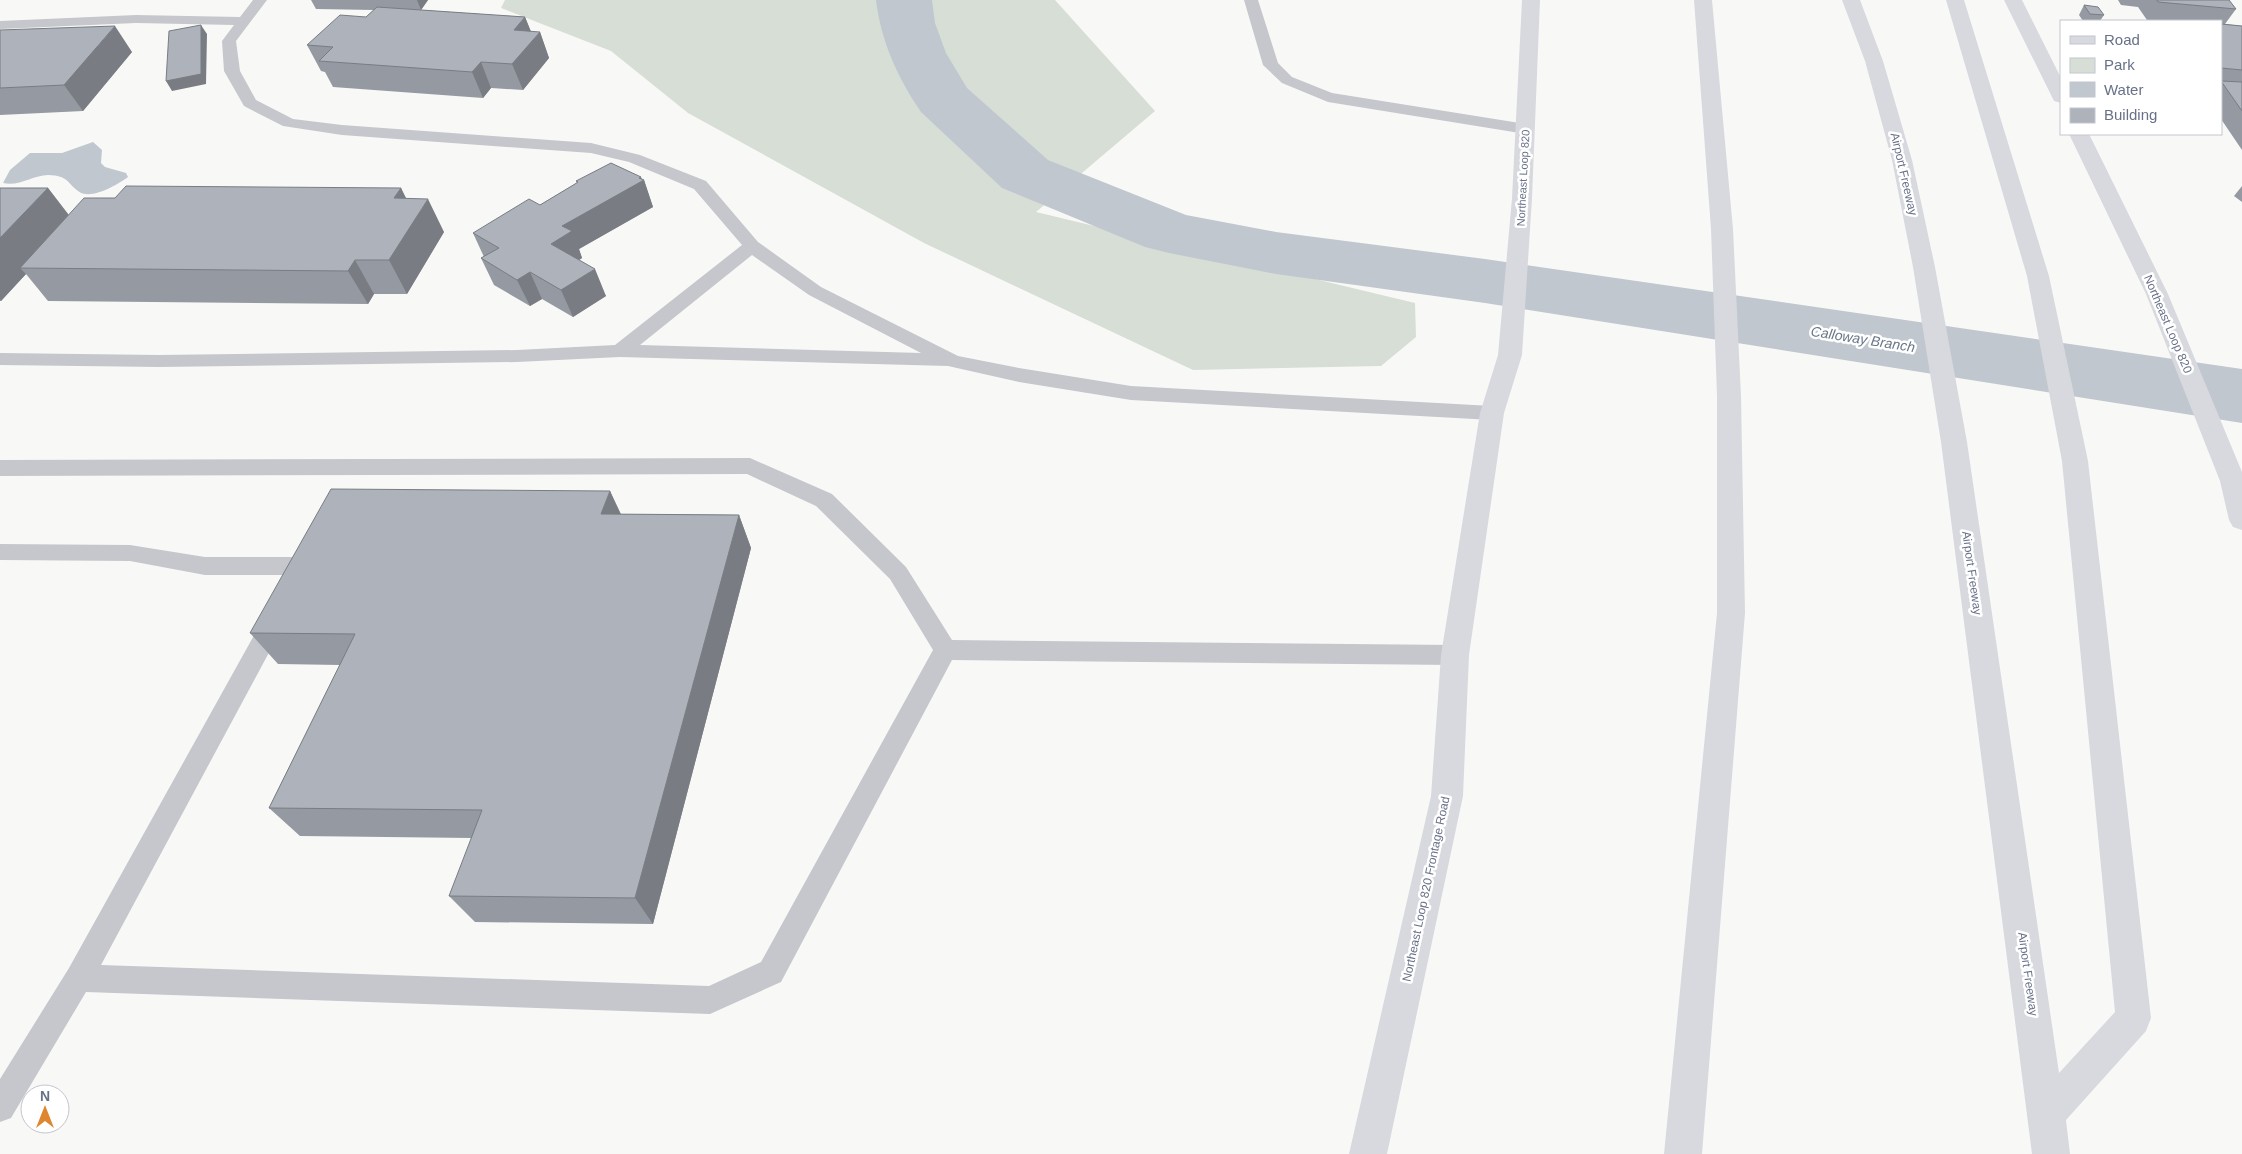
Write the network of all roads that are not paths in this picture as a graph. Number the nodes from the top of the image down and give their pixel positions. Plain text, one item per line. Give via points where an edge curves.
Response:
1 (260, 0) edge
2 (1251, 0) edge
3 (1531, 0) edge
4 (1703, 0) edge
5 (1851, 0) edge
6 (1955, 0) edge
7 (2013, 0) edge
8 (244, 21) junction
9 (0, 25) edge
10 (2060, 96) edge
11 (1526, 128) junction
12 (2078, 135) edge
13 (752, 246) junction
14 (620, 351) junction
15 (1510, 355) joint
16 (0, 359) edge
17 (953, 361) junction
18 (1492, 413) junction
19 (0, 468) edge
20 (2242, 520) edge
21 (0, 552) edge
22 (945, 650) junction
23 (1455, 655) junction
24 (79, 978) junction
25 (0, 1108) edge
26 (2047, 1114) junction
27 (1368, 1154) edge
28 (1683, 1154) edge
29 (2050, 1154) edge

1 - 8 lane
2 - 11 lane via 1272,65 1287,80 1328,97
3 - 11 main road, Northeast Loop 820
4 - 28 main road via 1722,229 1731,613
5 - 26 main road, Airport Freeway via 1874,61 1902,160 1924,267 1954,442
6 - 26 main road via 2038,276 2075,461 2132,1018
7 - 10 main road
8 - 9 lane via 136,19
8 - 13 lane via 229,41 232,71 250,103 289,123 342,130 590,148 634,158 700,185
11 - 15 main road, Northeast Loop 820
12 - 20 main road, Northeast Loop 820 via 2157,294 2233,481
13 - 14 lane
13 - 17 lane via 815,292
14 - 16 lane via 517,356 159,361
14 - 17 lane
15 - 18 main road, Northeast Loop 820 Frontage Road
17 - 18 lane via 1131,393
18 - 23 main road, Northeast Loop 820 Frontage Road
19 - 22 lane via 750,466 824,500 898,573
21 - 24 lane via 130,553 205,566 304,566
22 - 23 lane
22 - 24 lane via 771,972 710,1000
23 - 27 main road, Northeast Loop 820 Frontage Road via 1448,796
24 - 25 lane
26 - 29 main road, Airport Freeway

